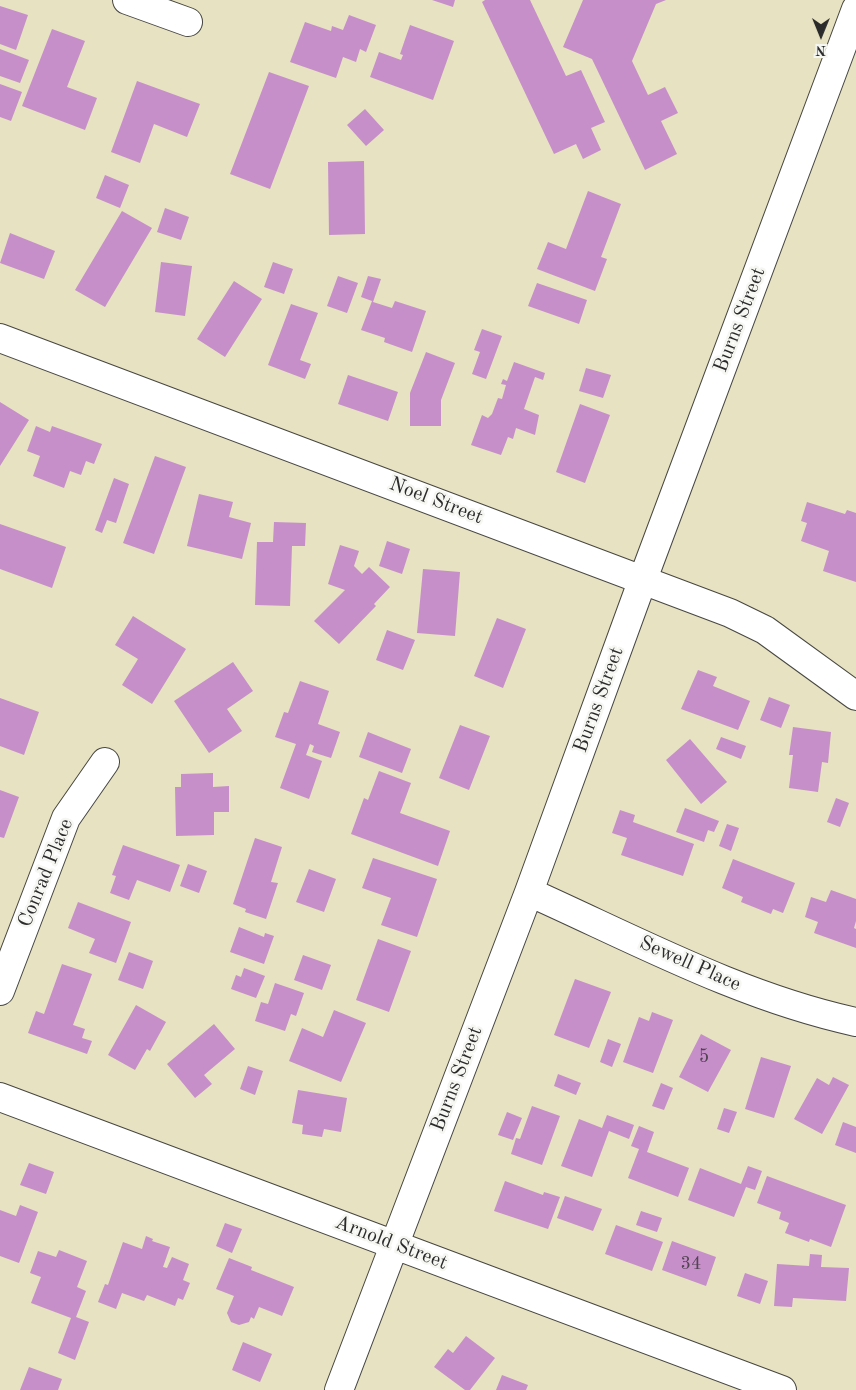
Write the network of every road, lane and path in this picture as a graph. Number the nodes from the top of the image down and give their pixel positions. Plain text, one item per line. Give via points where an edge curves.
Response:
1 (128, 0) edge
2 (856, 9) edge
3 (188, 22) dead end
4 (0, 338) edge
5 (643, 579) junction
6 (856, 696) edge
7 (105, 762) dead end
8 (529, 892) junction
9 (0, 991) edge
10 (856, 1022) edge
11 (0, 1097) edge
12 (394, 1244) junction
13 (339, 1390) edge
14 (782, 1390) edge

1 - 3 street
2 - 5 street, Burns Street
4 - 5 street, Noel Street
5 - 6 street, Noel Street via 748,620
5 - 8 street, Burns Street
7 - 9 street, Conrad Place via 66,818
8 - 10 street, Sewell Place via 738,987 812,1013
8 - 12 street, Burns Street
11 - 12 street, Arnold Street
12 - 13 street, Burns Street
12 - 14 street, Arnold Street

